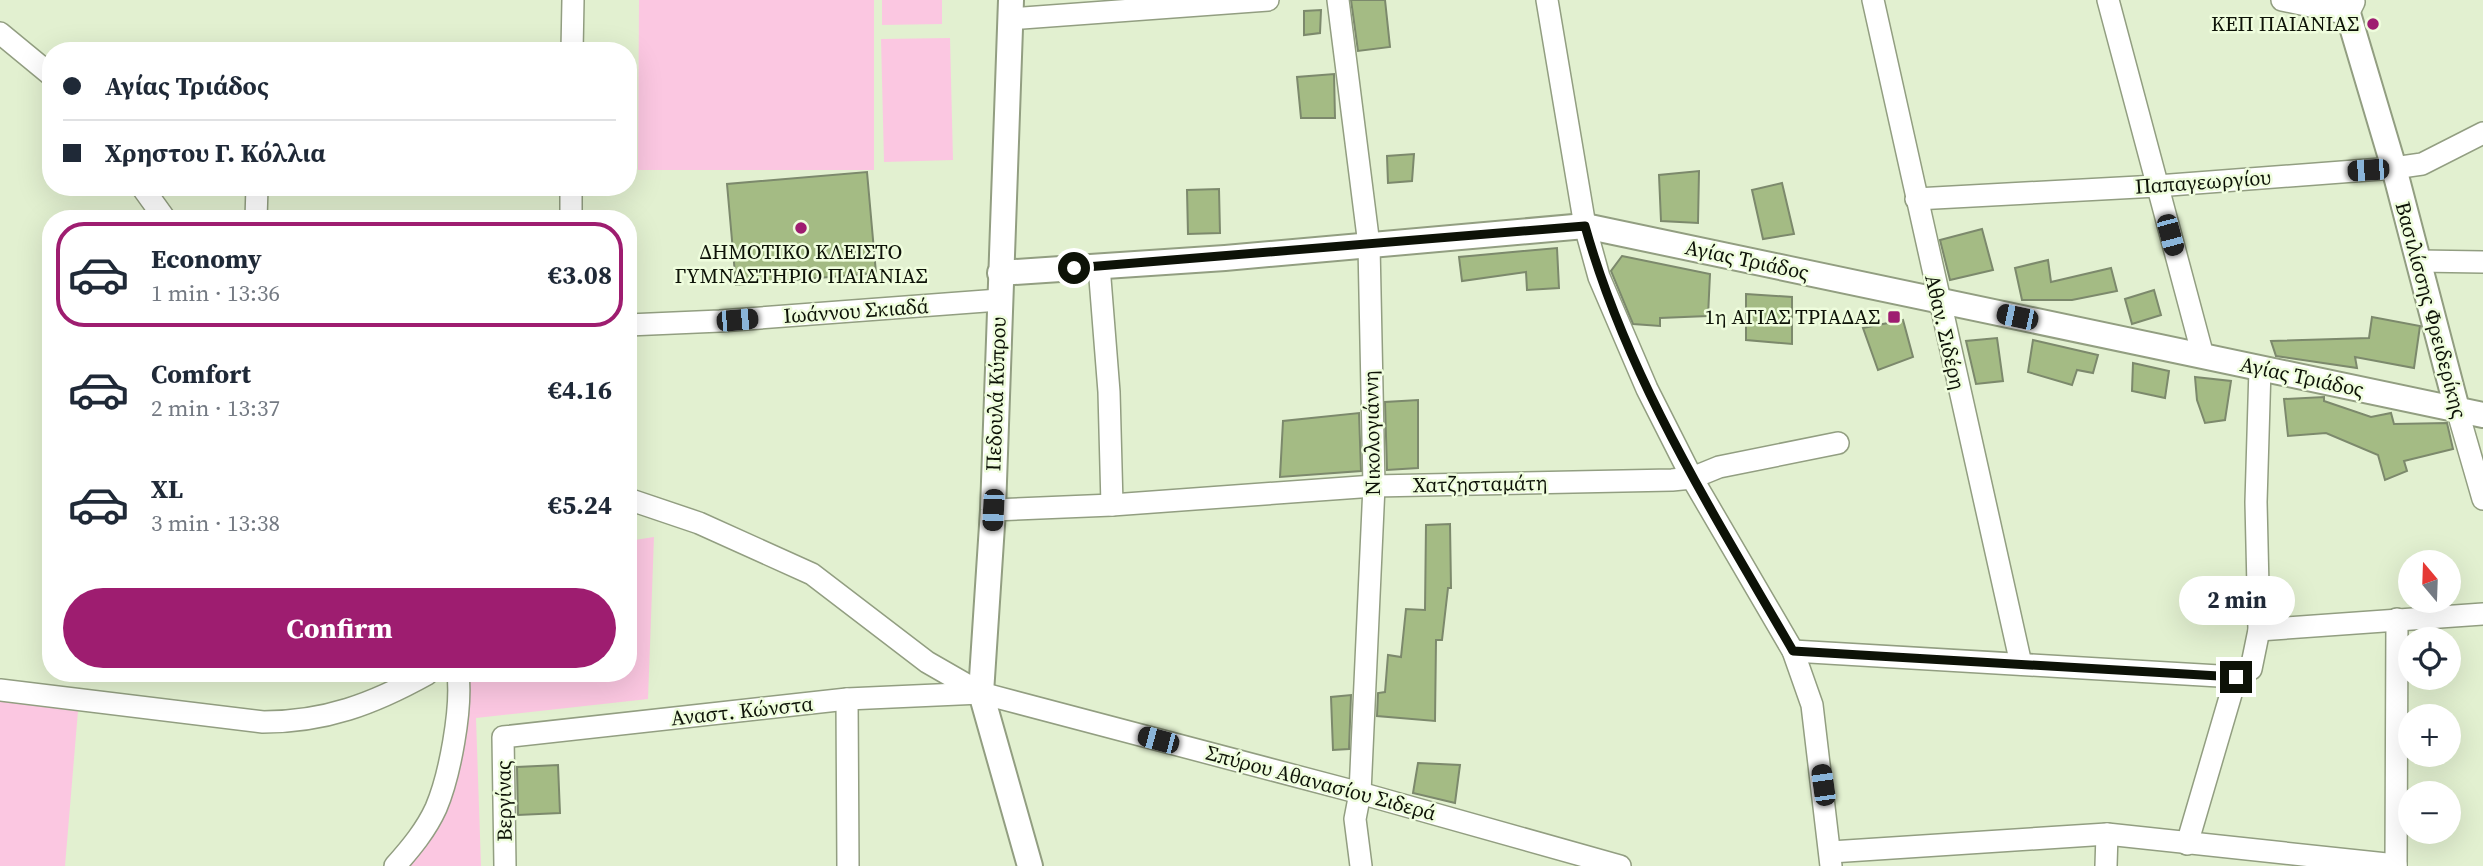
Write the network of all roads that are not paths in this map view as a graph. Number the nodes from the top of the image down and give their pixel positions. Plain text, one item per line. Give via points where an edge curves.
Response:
1 (573, 0) edge
2 (1268, 0) edge
3 (1338, 0) edge
4 (1547, 0) edge
5 (1873, 0) edge
6 (2108, 0) edge
7 (2281, 0) edge
8 (2349, 5) edge
9 (1011, 10) edge
10 (0, 33) edge
11 (572, 42) edge
12 (42, 68) edge
13 (2483, 133) edge
14 (2394, 168) junction
15 (2157, 186) junction
16 (1916, 199) junction
17 (1585, 226) junction
18 (1369, 245) junction
19 (2418, 261) junction
20 (2483, 262) edge
21 (1099, 266) junction
22 (1000, 273) junction
23 (999, 300) junction
24 (1937, 300) junction
25 (637, 325) edge
26 (2203, 356) junction
27 (2260, 368) junction
28 (2457, 409) junction
29 (2483, 415) edge
30 (1838, 443) dead end
31 (1692, 478) junction
32 (1374, 486) junction
33 (2483, 499) edge
34 (637, 502) edge
35 (1112, 505) junction
36 (993, 510) junction
37 (2483, 614) edge
38 (2397, 619) junction
39 (2259, 630) junction
40 (1793, 651) junction
41 (2021, 664) junction
42 (2236, 677) junction
43 (412, 682) edge
44 (457, 682) edge
45 (0, 690) edge
46 (981, 693) junction
47 (847, 699) junction
48 (503, 737) joint
49 (1360, 793) junction
50 (2107, 834) junction
51 (2187, 844) junction
52 (1831, 859) edge
53 (2396, 865) edge
54 (395, 866) edge
55 (505, 866) edge
56 (848, 866) edge
57 (1030, 866) edge
58 (1361, 866) edge
59 (1619, 866) edge
60 (2106, 866) edge

1 - 11 street
2 - 9 street
3 - 18 street, Νικολογιάννη
4 - 17 street
5 - 16 street, Αθαν. Σιδέρη
6 - 15 street
7 - 8 street
8 - 14 street, Βασιλίσσης Φρειδερίκης
9 - 22 street, Πεδουλά Κύπρου
10 - 12 street
13 - 14 street, Παπαγεωργίου via 2422,164
14 - 15 street, Παπαγεωργίου
14 - 19 street, Βασιλίσσης Φρειδερίκης
15 - 16 street, Παπαγεωργίου
15 - 26 street
16 - 24 street, Αθαν. Σιδέρη
17 - 18 street, Αγίας Τριάδος
17 - 24 street, Αγίας Τριάδος
17 - 31 street via 1599,277
18 - 21 street, Αγίας Τριάδος
18 - 32 street, Νικολογιάννη
19 - 20 street
19 - 28 street, Βασιλίσσης Φρειδερίκης
21 - 22 street, Αγίας Τριάδος
21 - 35 street
22 - 23 street, Πεδουλά Κύπρου
23 - 25 street, Ιωάννου Σκιαδά
23 - 36 street, Πεδουλά Κύπρου
24 - 26 street, Αγίας Τριάδος
24 - 41 street, Αθαν. Σιδέρη
26 - 27 street, Αγίας Τριάδος
27 - 28 street, Αγίας Τριάδος
27 - 39 street
28 - 29 street, Αγίας Τριάδος
28 - 33 street, Βασιλίσσης Φρειδερίκης
30 - 31 street, Χατζησταμάτη via 1719,467
31 - 32 street, Χατζησταμάτη
31 - 40 street
32 - 35 street, Χατζησταμάτη
32 - 49 street, Νικολογιάννη
34 - 46 street via 699,523 812,574 927,662
35 - 36 street, Χατζησταμάτη
36 - 46 street, Πεδουλά Κύπρου
37 - 38 street
38 - 39 street
38 - 53 street
39 - 42 street via 2252,669
40 - 41 street
40 - 52 street via 1812,705
41 - 42 street
42 - 51 street
43 - 45 street via 390,694 303,722 263,722
44 - 54 street via 454,728 436,807 418,840
46 - 47 street, Αναστ. Κώνστα
46 - 49 street, Σπύρου Αθανασίου Σιδερά
46 - 57 street, Πεδουλά Κύπρου
47 - 48 street, Αναστ. Κώνστα
47 - 56 street
48 - 55 street, Βεργίνας
49 - 58 street, Νικολογιάννη via 1355,819
49 - 59 street, Σπύρου Αθανασίου Σιδερά
50 - 51 street
50 - 52 street
50 - 60 street
51 - 53 street

